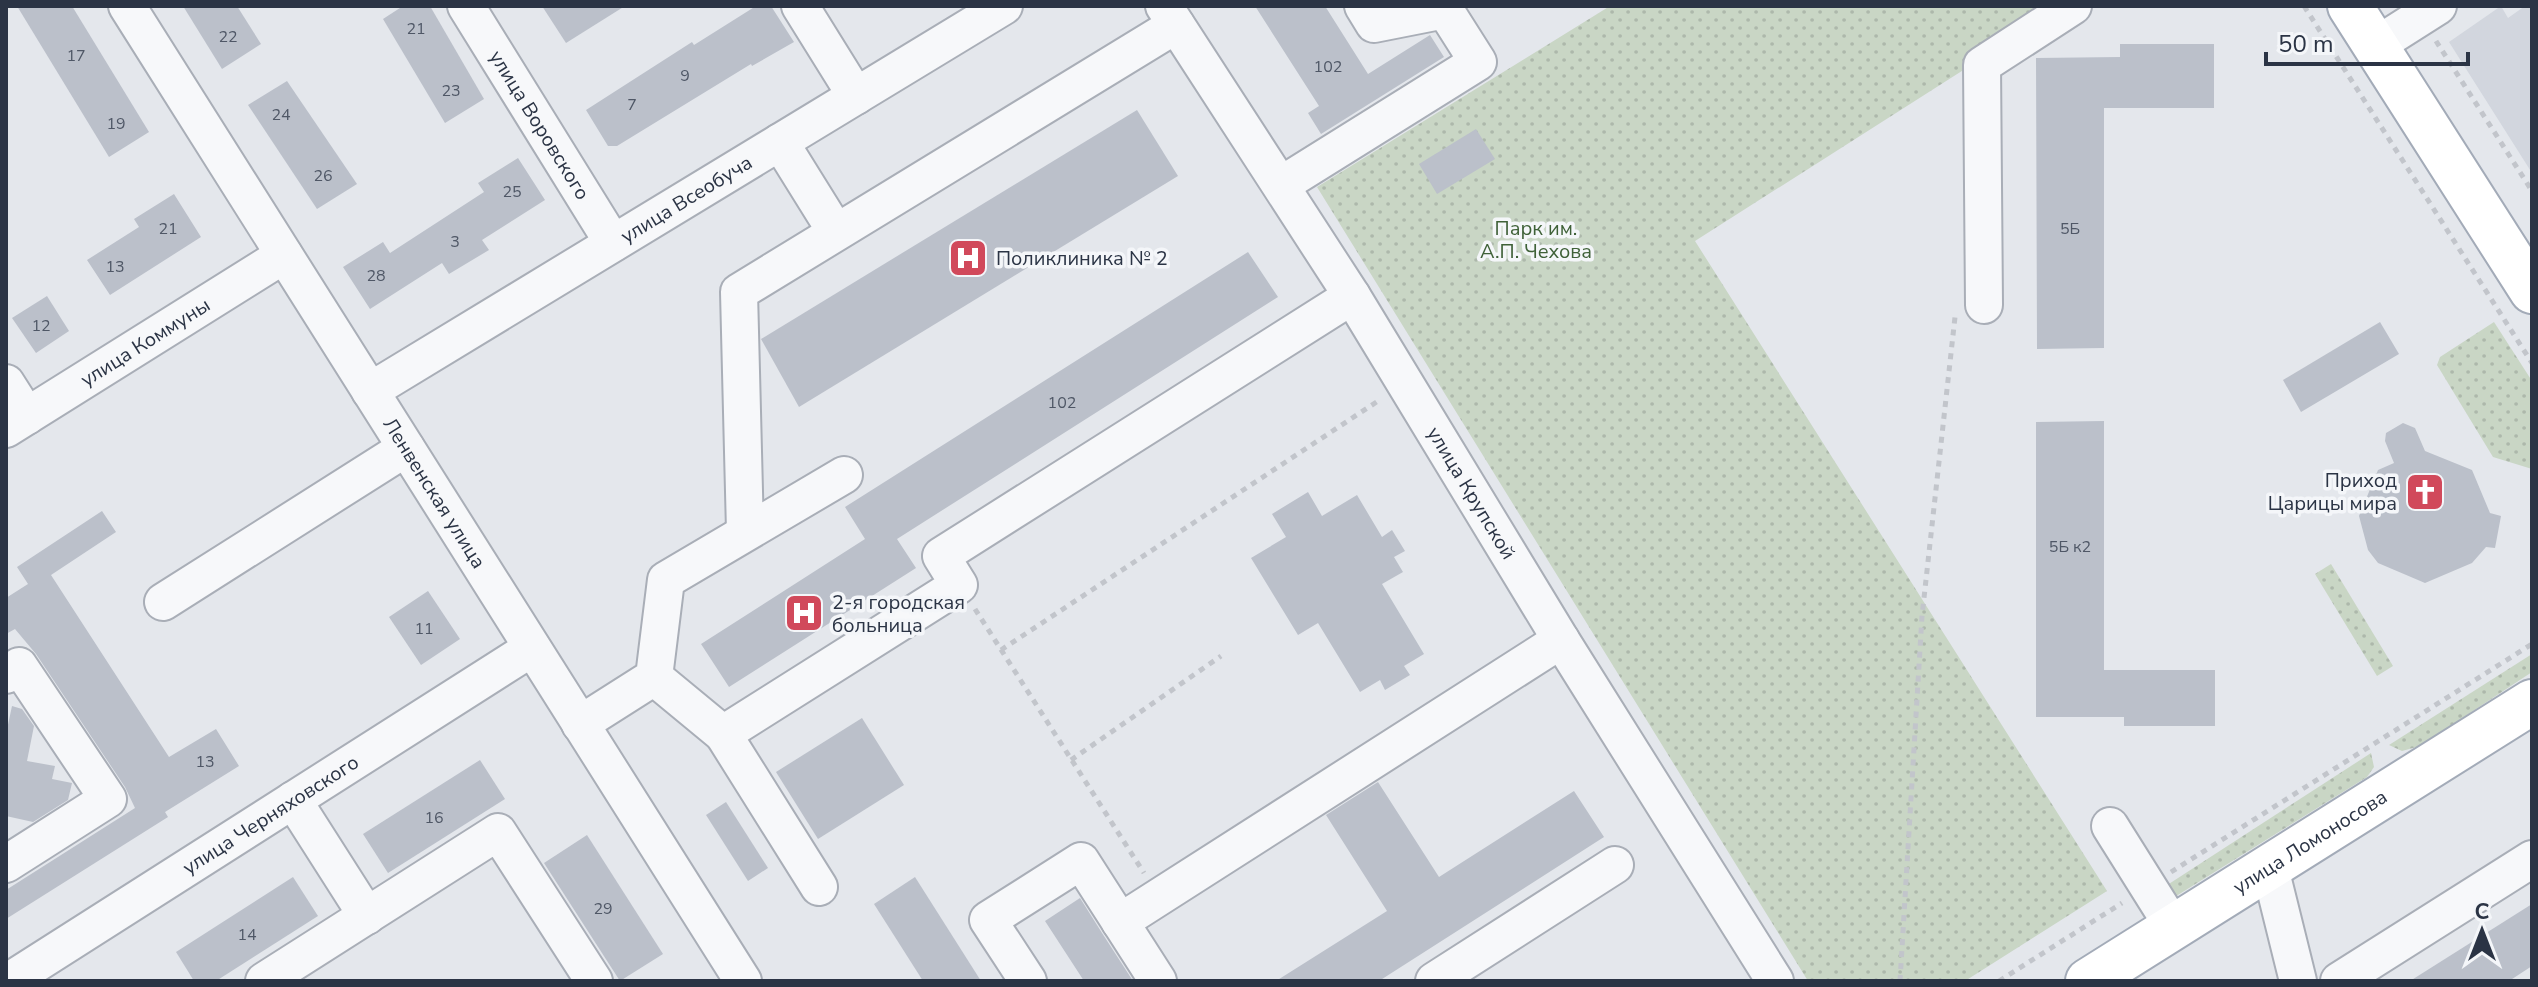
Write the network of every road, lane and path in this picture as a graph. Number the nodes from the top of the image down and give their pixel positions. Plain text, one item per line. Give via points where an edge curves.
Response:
1 (127, 6) edge
2 (466, 6) edge
3 (800, 6) edge
4 (1004, 6) edge
5 (1363, 6) edge
6 (2073, 6) edge
7 (2304, 6) edge
8 (2350, 6) edge
9 (2430, 12) edge
10 (1170, 16) edge
11 (2375, 46) junction
12 (856, 96) junction
13 (780, 142) junction
14 (1281, 185) junction
15 (2532, 191) edge
16 (836, 232) junction
17 (613, 243) junction
18 (284, 255) junction
19 (2532, 291) edge
20 (1352, 296) junction
21 (1970, 307) joint
22 (2532, 363) edge
23 (6, 383) edge
24 (1405, 383) junction
25 (370, 391) junction
26 (16, 422) edge
27 (406, 448) junction
28 (844, 475) dead end
29 (745, 531) junction
30 (959, 585) junction
31 (163, 602) dead end
32 (1561, 640) junction
33 (2532, 644) edge
34 (532, 648) junction
35 (1001, 650) junction
36 (1221, 656) dead end
37 (6, 675) edge
38 (654, 677) junction
39 (2532, 702) edge
40 (580, 724) junction
41 (723, 734) junction
42 (1071, 760) junction
43 (293, 800) junction
44 (2110, 826) dead end
45 (2532, 859) edge
46 (6, 864) edge
47 (1615, 865) dead end
48 (2270, 868) junction
49 (819, 887) dead end
50 (2148, 887) junction
51 (1159, 897) junction
52 (367, 916) junction
53 (1120, 922) junction
54 (2174, 928) junction
55 (9, 981) edge
56 (264, 981) edge
57 (594, 981) edge
58 (743, 981) edge
59 (1028, 981) edge
60 (1158, 981) edge
61 (1434, 981) edge
62 (1775, 981) edge
63 (1900, 981) edge
64 (1999, 981) edge
65 (2088, 981) edge
66 (2298, 981) edge
67 (2339, 981) edge

1 - 18 street, Ленвенская улица
2 - 17 street, улица Воровского
3 - 12 street
4 - 12 street, улица Всеобуча
5 - 14 street via 1374,24 1445,10 1478,62
6 - 21 street via 1982,65
7 - 22 path
8 - 11 main road
9 - 11 street
9 - 15 path
10 - 14 street, улица Крупской
10 - 16 street
11 - 19 main road
12 - 13 street, улица Всеобуча
13 - 16 street
13 - 17 street, улица Всеобуча
14 - 20 street, улица Крупской
16 - 29 street via 739,292
17 - 25 street, улица Всеобуча
18 - 25 street, Ленвенская улица
18 - 26 street, улица Коммуны
20 - 24 street, улица Крупской
20 - 30 street via 941,556
21 - 63 path via 1922,616
23 - 26 street
24 - 32 street, улица Крупской
24 - 35 path
25 - 27 street, Ленвенская улица
27 - 31 street
27 - 34 street, Ленвенская улица
28 - 29 street
29 - 38 street via 666,580
30 - 35 path
30 - 41 street
32 - 51 street
32 - 62 street, улица Крупской
33 - 50 path
34 - 40 street, Ленвенская улица
34 - 43 street, улица Черняховского
35 - 42 path
36 - 42 path
37 - 46 street via 19,666 108,799
38 - 40 street
38 - 41 street
39 - 48 main road, улица Ломоносова
40 - 58 street, Ленвенская улица
41 - 49 street
42 - 51 path
43 - 52 street
43 - 55 street, улица Черняховского
44 - 50 street
45 - 67 street
47 - 61 street
48 - 54 main road, улица Ломоносова
48 - 66 street
50 - 54 street
50 - 64 path
51 - 53 street
52 - 56 street
52 - 57 street via 498,832
53 - 59 street via 1081,861 988,920
53 - 60 street
54 - 65 main road, улица Ломоносова

